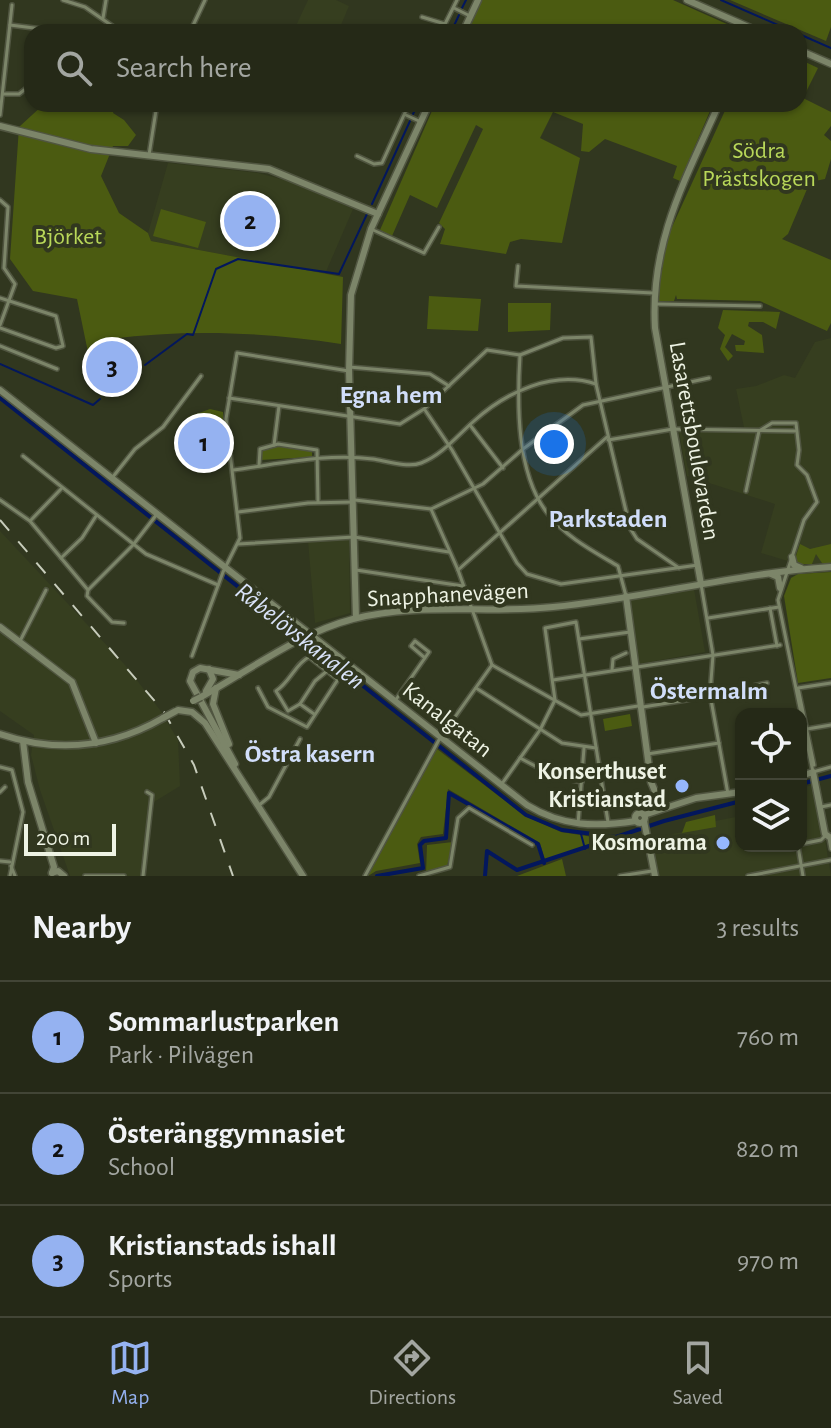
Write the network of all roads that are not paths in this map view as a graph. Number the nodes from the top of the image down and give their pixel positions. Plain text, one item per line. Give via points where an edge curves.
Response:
1 (63, 0) edge
2 (106, 0) edge
3 (205, 0) edge
4 (457, 0) edge
5 (478, 0) edge
6 (687, 0) edge
7 (74, 1) edge
8 (12, 5) dead end
9 (454, 8) junction
10 (470, 16) junction
11 (422, 17) dead end
12 (103, 18) junction
13 (111, 24) edge
14 (194, 24) edge
15 (441, 24) edge
16 (445, 24) edge
17 (466, 24) edge
18 (738, 24) edge
19 (10, 25) junction
20 (24, 27) edge
21 (807, 54) edge
22 (831, 64) edge
23 (24, 90) edge
24 (3, 94) junction
25 (156, 112) edge
26 (425, 112) edge
27 (716, 112) edge
28 (405, 114) joint
29 (0, 115) edge
30 (421, 122) junction
31 (0, 126) edge
32 (149, 155) junction
33 (357, 156) dead end
34 (0, 200) edge
35 (378, 214) junction
36 (439, 227) dead end
37 (371, 229) junction
38 (518, 266) dead end
39 (2, 267) edge
40 (653, 293) junction
41 (0, 298) edge
42 (9, 302) junction
43 (654, 304) junction
44 (760, 306) dead end
45 (0, 327) edge
46 (0, 346) edge
47 (520, 355) junction
48 (57, 369) dead end
49 (349, 369) junction
50 (201, 376) dead end
51 (709, 378) dead end
52 (596, 384) junction
53 (449, 386) junction
54 (666, 386) junction
55 (0, 390) edge
56 (517, 392) junction
57 (229, 398) junction
58 (599, 399) junction
59 (279, 406) junction
60 (424, 409) junction
61 (351, 417) junction
62 (470, 425) junction
63 (673, 429) junction
64 (759, 431) junction
65 (795, 431) junction
66 (608, 438) junction
67 (274, 445) junction
68 (449, 445) junction
69 (523, 449) junction
70 (23, 456) dead end
71 (352, 457) junction
72 (317, 458) junction
73 (259, 466) junction
74 (503, 468) junction
75 (232, 470) junction
76 (112, 478) junction
77 (61, 489) junction
78 (474, 491) junction
79 (746, 491) dead end
80 (539, 498) junction
81 (0, 500) edge
82 (353, 501) junction
83 (318, 502) junction
84 (431, 509) junction
85 (238, 512) junction
86 (96, 516) junction
87 (154, 518) junction
88 (30, 521) junction
89 (499, 534) junction
90 (354, 537) junction
91 (238, 544) junction
92 (133, 545) junction
93 (449, 552) junction
94 (792, 557) junction
95 (61, 558) junction
96 (698, 565) junction
97 (831, 567) edge
98 (679, 568) junction
99 (805, 569) junction
100 (355, 570) junction
101 (458, 570) junction
102 (786, 571) junction
103 (223, 572) junction
104 (768, 573) junction
105 (622, 575) junction
106 (701, 584) junction
107 (218, 585) junction
108 (463, 586) junction
109 (780, 588) junction
110 (46, 590) dead end
111 (88, 590) junction
112 (626, 596) junction
113 (779, 607) junction
114 (770, 608) junction
115 (472, 610) junction
116 (356, 618) junction
117 (707, 618) junction
118 (124, 623) dead end
119 (0, 627) edge
120 (328, 627) junction
121 (630, 632) junction
122 (305, 638) junction
123 (579, 639) junction
124 (20, 641) junction
125 (325, 647) junction
126 (626, 653) dead end
127 (713, 655) junction
128 (192, 656) dead end
129 (425, 658) junction
130 (492, 665) junction
131 (634, 666) junction
132 (209, 669) junction
133 (345, 669) junction
134 (612, 670) junction
135 (327, 671) junction
136 (584, 674) junction
137 (239, 675) junction
138 (337, 679) junction
139 (553, 680) junction
140 (767, 683) dead end
141 (831, 683) edge
142 (753, 686) dead end
143 (216, 688) junction
144 (258, 688) dead end
145 (476, 688) junction
146 (711, 696) junction
147 (201, 697) junction
148 (555, 700) junction
149 (395, 701) junction
150 (300, 704) junction
151 (641, 706) junction
152 (803, 708) edge
153 (177, 710) junction
154 (314, 714) junction
155 (591, 714) junction
156 (831, 725) edge
157 (807, 729) joint
158 (540, 730) junction
159 (0, 734) edge
160 (300, 739) dead end
161 (26, 742) junction
162 (437, 742) junction
163 (96, 743) junction
164 (719, 743) junction
165 (584, 748) junction
166 (596, 748) junction
167 (228, 754) junction
168 (647, 754) junction
169 (520, 758) junction
170 (0, 767) edge
171 (831, 767) edge
172 (807, 777) edge
173 (815, 779) junction
174 (582, 782) junction
175 (501, 785) junction
176 (5, 787) dead end
177 (0, 792) edge
178 (147, 792) dead end
179 (735, 793) edge
180 (728, 794) junction
181 (831, 805) edge
182 (258, 806) junction
183 (821, 807) junction
184 (662, 808) junction
185 (39, 822) junction
186 (642, 822) junction
187 (578, 824) junction
188 (609, 825) junction
189 (829, 837) edge
190 (807, 843) edge
191 (532, 845) dead end
192 (831, 849) edge
193 (800, 852) edge
194 (831, 860) edge
195 (0, 861) edge
196 (10, 862) junction
197 (802, 866) junction
198 (655, 873) edge
199 (50, 875) edge
200 (63, 875) edge
201 (429, 875) edge
202 (13, 876) edge
203 (85, 876) edge
204 (124, 876) edge
205 (143, 876) edge
206 (303, 876) edge
207 (365, 876) edge
208 (419, 876) edge
209 (621, 876) edge
210 (748, 876) edge
211 (803, 876) edge

1 - 7 street
2 - 12 street
3 - 14 street
4 - 9 street
5 - 10 street
6 - 18 street
7 - 12 street
8 - 19 street
9 - 10 street
9 - 16 street
10 - 17 street
11 - 15 street
12 - 13 street
19 - 20 street
19 - 24 street
21 - 22 street
23 - 24 street
24 - 29 street
25 - 32 street
26 - 30 street
27 - 40 street, Lasarettsboulevarden via 664,232
28 - 30 street
28 - 33 street via 382,163
30 - 35 street
31 - 32 street via 91,149
32 - 35 street via 269,169
34 - 39 street via 8,207
35 - 37 street
36 - 37 street via 424,253
37 - 49 street via 351,295
38 - 40 street via 516,286
39 - 42 street via 15,279
40 - 43 street, Lasarettsboulevarden
41 - 42 street
42 - 45 street
42 - 45 street via 56,316 63,346
43 - 44 street
43 - 54 street, Lasarettsboulevarden
46 - 48 street
47 - 52 street via 563,338 591,337
47 - 53 street via 487,350
47 - 56 street
49 - 53 street via 430,374
49 - 57 street via 237,353
49 - 61 street
50 - 76 street via 163,427 135,449
51 - 54 street
52 - 56 street via 557,378
52 - 58 street
53 - 60 street
54 - 58 street
54 - 63 street, Lasarettsboulevarden
55 - 76 street, Kanalgatan
56 - 62 street
56 - 69 street
57 - 59 street
57 - 75 street
58 - 66 street
58 - 69 street
59 - 61 street
59 - 67 street
60 - 61 street via 400,424
60 - 68 street
61 - 71 street
62 - 68 street
62 - 74 street
63 - 64 street
63 - 66 street
63 - 96 street, Lasarettsboulevarden
64 - 65 street
64 - 65 street via 772,423 796,423
64 - 79 street
65 - 94 street via 797,466 807,475 817,502 806,516
66 - 80 street
66 - 98 street via 630,528 637,539
67 - 72 street via 317,450
67 - 73 street via 258,449
68 - 71 street via 415,464
68 - 78 street
69 - 74 street
69 - 80 street
70 - 77 street
71 - 72 street
71 - 82 street
72 - 73 street
72 - 83 street
73 - 75 street
74 - 78 street
75 - 85 street
76 - 87 street, Kanalgatan
77 - 86 street
77 - 88 street
78 - 84 street
78 - 89 street
80 - 89 street
80 - 105 street via 564,531 618,566
81 - 88 street
82 - 83 street
82 - 84 street
82 - 90 street
83 - 85 street
84 - 93 street
85 - 91 street
86 - 92 street
86 - 95 street
87 - 92 street
87 - 103 street, Kanalgatan
88 - 95 street
89 - 101 street
89 - 105 street via 517,563 541,581 561,584
90 - 91 street
90 - 93 street
90 - 100 street
91 - 103 street
92 - 107 street
92 - 111 street
93 - 101 street
94 - 99 street via 794,565
94 - 102 street
95 - 111 street
96 - 98 street
96 - 106 street, Lasarettsboulevarden
97 - 99 street, Snapphanevägen
98 - 105 street
99 - 102 street, Snapphanevägen
100 - 108 street
100 - 116 street
101 - 108 street
102 - 104 street, Snapphanevägen
102 - 109 street
103 - 107 street
103 - 122 street, Kanalgatan
104 - 106 street, Snapphanevägen
104 - 109 street via 778,577
105 - 112 street
106 - 112 street, Snapphanevägen
106 - 117 street, Lasarettsboulevarden
107 - 128 street
108 - 115 street
109 - 113 street
110 - 124 street
111 - 118 street via 87,596 112,622
112 - 115 street, Snapphanevägen via 558,607
112 - 121 street
113 - 114 street
113 - 173 street
114 - 117 street
114 - 127 street via 778,646
115 - 116 street, Snapphanevägen via 408,610
115 - 130 street
116 - 120 street, Snapphanevägen
117 - 127 street, Lasarettsboulevarden
119 - 124 street
120 - 122 street, Snapphanevägen
120 - 125 street via 322,636
121 - 123 street
121 - 131 street
122 - 125 street, Kanalgatan
122 - 137 street, Snapphanevägen
123 - 136 street
123 - 139 street via 576,622 545,628
124 - 163 street via 72,682
125 - 133 street, Kanalgatan
126 - 134 street via 613,659
127 - 131 street
127 - 146 street, Lasarettsboulevarden
129 - 129 street via 429,652 415,641 411,646
129 - 149 street
130 - 145 street
130 - 148 street
131 - 134 street
131 - 151 street
132 - 137 street
132 - 147 street via 212,682
132 - 167 street via 196,669 190,684
133 - 138 street
133 - 149 street, Kanalgatan
134 - 136 street
135 - 138 street
135 - 150 street
135 - 150 street via 309,657 276,691 288,711
136 - 139 street
136 - 155 street
137 - 143 street, Snapphanevägen
138 - 154 street
139 - 148 street
140 - 142 street
141 - 152 street via 799,687
143 - 147 street, Snapphanevägen
143 - 167 street via 213,704
144 - 154 street via 268,707 307,727
145 - 158 street
145 - 162 street
146 - 151 street
146 - 164 street, Lasarettsboulevarden
147 - 153 street, Snapphanevägen, bridge
148 - 155 street via 581,715
148 - 158 street
149 - 162 street, Kanalgatan
150 - 154 street
151 - 155 street
151 - 168 street
153 - 163 street, Snapphanevägen, bridge via 134,733
153 - 167 street via 202,719
155 - 166 street
156 - 157 street
157 - 173 street
158 - 165 street
158 - 169 street
159 - 161 street, Snapphanevägen
160 - 182 street via 269,797
161 - 163 street, Snapphanevägen via 62,747
161 - 185 street
162 - 175 street, Kanalgatan
162 - 207 street
164 - 168 street
164 - 180 street, Lasarettsboulevarden
165 - 166 street
165 - 174 street
166 - 188 street
167 - 182 street
168 - 184 street via 651,785
169 - 174 street via 556,777
169 - 175 street
170 - 196 street via 12,770 23,812
171 - 173 street
172 - 173 street
173 - 183 street
174 - 187 street
175 - 187 street, Kanalgatan via 547,816
176 - 177 street
178 - 205 street via 152,795
179 - 180 street, Kanalgatan
180 - 184 street, Kanalgatan
181 - 183 street
182 - 206 street
183 - 189 street
184 - 186 street, Kanalgatan
185 - 199 street via 54,867
185 - 200 street
186 - 188 street, Kanalgatan
186 - 198 street
187 - 188 street, Kanalgatan
189 - 190 street
189 - 192 street
191 - 201 street via 469,808 458,818 450,867
193 - 197 street
194 - 197 street
195 - 196 street
196 - 202 street
197 - 210 street
197 - 211 street
198 - 209 street
199 - 200 street
201 - 208 street
203 - 204 street

